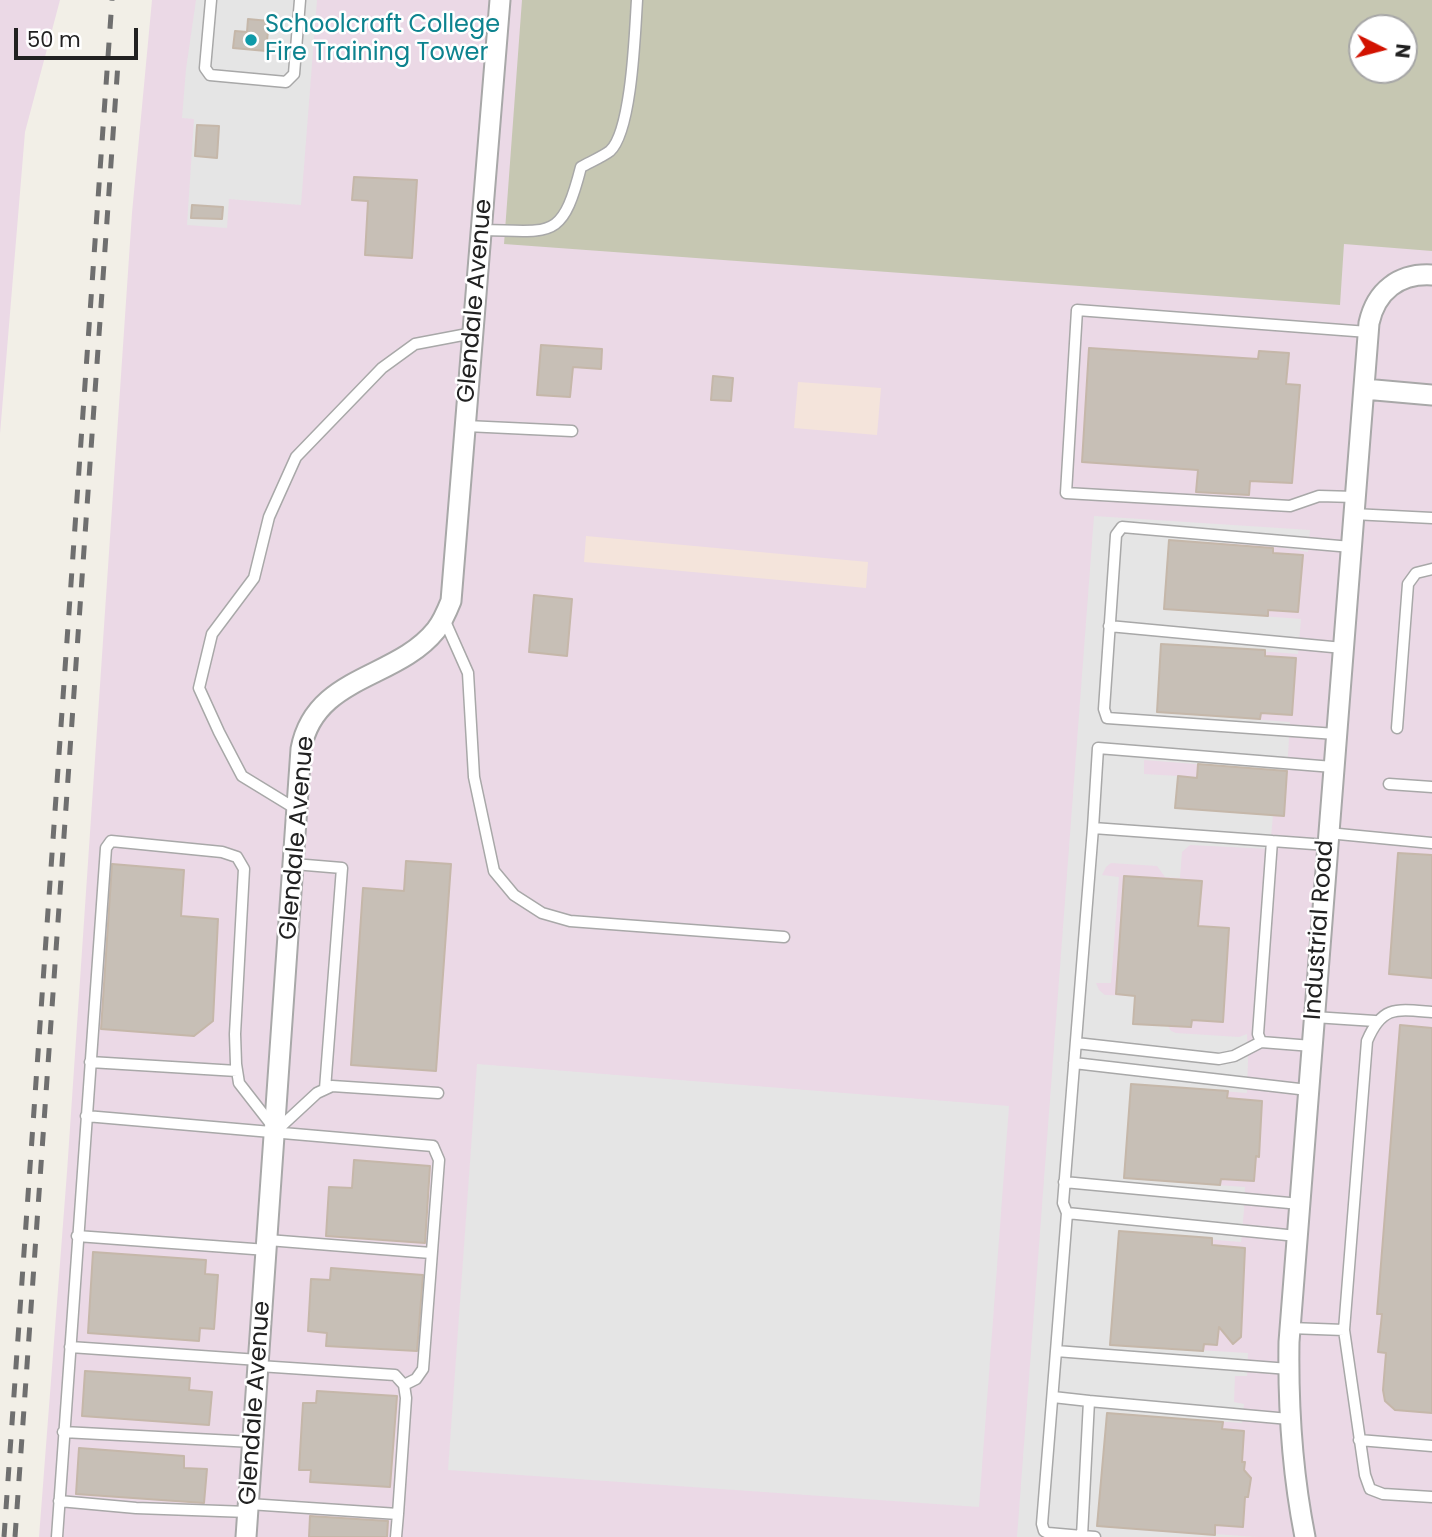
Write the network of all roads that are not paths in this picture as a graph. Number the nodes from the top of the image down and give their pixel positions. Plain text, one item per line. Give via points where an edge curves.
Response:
1 (211, 0) edge
2 (300, 0) edge
3 (500, 0) edge
4 (637, 0) edge
5 (483, 230) junction
6 (1432, 275) edge
7 (1368, 327) junction
8 (474, 333) junction
9 (1363, 390) junction
10 (1432, 395) edge
11 (466, 426) junction
12 (572, 430) dead end
13 (1354, 505) junction
14 (1432, 518) edge
15 (1351, 547) junction
16 (1432, 569) edge
17 (444, 619) junction
18 (1109, 626) junction
19 (1343, 648) junction
20 (1397, 728) dead end
21 (1336, 734) junction
22 (1333, 767) junction
23 (1389, 784) dead end
24 (1432, 788) edge
25 (298, 811) junction
26 (1093, 828) junction
27 (1327, 839) junction
28 (1272, 841) junction
29 (1432, 843) edge
30 (294, 864) junction
31 (784, 937) dead end
32 (1432, 1012) edge
33 (1314, 1017) junction
34 (1375, 1021) junction
35 (1261, 1042) junction
36 (1076, 1043) junction
37 (1311, 1046) junction
38 (90, 1062) junction
39 (1074, 1063) junction
40 (237, 1071) junction
41 (325, 1089) junction
42 (1308, 1090) junction
43 (438, 1093) dead end
44 (86, 1116) junction
45 (276, 1131) junction
46 (1064, 1182) junction
47 (1300, 1204) junction
48 (1067, 1213) junction
49 (77, 1236) junction
50 (1297, 1236) junction
51 (268, 1245) junction
52 (431, 1253) junction
53 (1290, 1328) junction
54 (1344, 1330) junction
55 (70, 1348) junction
56 (1056, 1351) junction
57 (259, 1363) junction
58 (1289, 1369) junction
59 (404, 1385) junction
60 (1053, 1398) junction
61 (1089, 1401) junction
62 (1289, 1419) junction
63 (63, 1432) junction
64 (1359, 1440) junction
65 (253, 1442) junction
66 (1432, 1446) edge
67 (1432, 1497) edge
68 (60, 1501) junction
69 (249, 1508) junction
70 (398, 1514) junction
71 (1082, 1536) edge
72 (57, 1537) edge
73 (246, 1537) edge
74 (396, 1537) edge
75 (1095, 1537) edge
76 (1304, 1537) edge

1 - 2 lane via 205,68 210,75 286,82 293,74
3 - 5 street, Glendale Avenue
4 - 5 lane via 631,88 618,140 611,150 581,167 561,221 547,231
5 - 8 street, Glendale Avenue
6 - 7 street via 1407,277 1392,284 1378,298
7 - 9 street, Industrial Road
7 - 13 lane via 1077,310 1066,493 1290,506 1319,496
8 - 11 street, Glendale Avenue
8 - 25 lane via 415,344 382,368 296,457 269,517 254,578 212,634 199,688 219,732 242,776
9 - 10 street
9 - 13 street, Industrial Road
11 - 12 lane
11 - 17 street, Glendale Avenue via 451,601
13 - 14 lane
13 - 15 street, Industrial Road
15 - 18 lane via 1122,527 1116,535
15 - 19 street, Industrial Road
16 - 20 lane via 1416,573 1408,584
17 - 25 street, Glendale Avenue via 414,649 317,710 304,733
17 - 31 lane via 468,673 474,777 486,843 494,871 514,895 542,913 570,921
18 - 19 lane
18 - 21 lane via 1107,718
19 - 21 street, Industrial Road
21 - 22 street, Industrial Road
22 - 26 lane via 1098,748
22 - 27 street, Industrial Road
23 - 24 lane
25 - 30 street, Glendale Avenue
26 - 28 lane
26 - 36 lane
27 - 28 lane
27 - 29 lane
27 - 33 street, Industrial Road
28 - 35 lane
30 - 41 lane via 342,868
30 - 45 street, Glendale Avenue
32 - 34 lane via 1395,1009
33 - 34 lane
33 - 37 street, Industrial Road
34 - 54 lane via 1367,1041
35 - 36 lane via 1219,1059
35 - 37 lane
36 - 39 lane
37 - 42 street, Industrial Road
38 - 40 lane
38 - 40 lane via 106,848 111,841 222,852 237,857 244,869 234,1034
38 - 44 lane
39 - 42 lane
39 - 46 lane
40 - 45 lane via 239,1083
41 - 43 lane via 359,1086
41 - 45 lane
42 - 47 street, Industrial Road
44 - 45 lane
44 - 49 lane
45 - 51 street, Glendale Avenue
45 - 52 lane via 433,1146 439,1160
46 - 47 lane
46 - 48 lane
47 - 50 street, Industrial Road
48 - 50 lane
48 - 56 lane
49 - 51 lane
49 - 55 lane
50 - 53 street, Industrial Road
51 - 52 lane
51 - 57 street, Glendale Avenue
52 - 59 lane via 423,1369
53 - 54 lane
53 - 58 street, Industrial Road
54 - 64 lane
55 - 57 lane
55 - 63 lane
56 - 58 lane
56 - 60 lane
57 - 59 lane via 395,1375
57 - 65 street, Glendale Avenue
58 - 62 street, Industrial Road
59 - 70 lane
60 - 61 lane
60 - 71 lane via 1042,1524 1048,1533
61 - 62 lane
61 - 71 lane
62 - 76 street, Industrial Road
63 - 65 lane
63 - 68 lane
64 - 66 lane
64 - 67 lane via 1370,1489
65 - 69 street, Glendale Avenue
68 - 69 lane via 136,1508
68 - 72 lane
69 - 70 lane
69 - 73 street, Glendale Avenue
70 - 74 lane
71 - 75 lane

